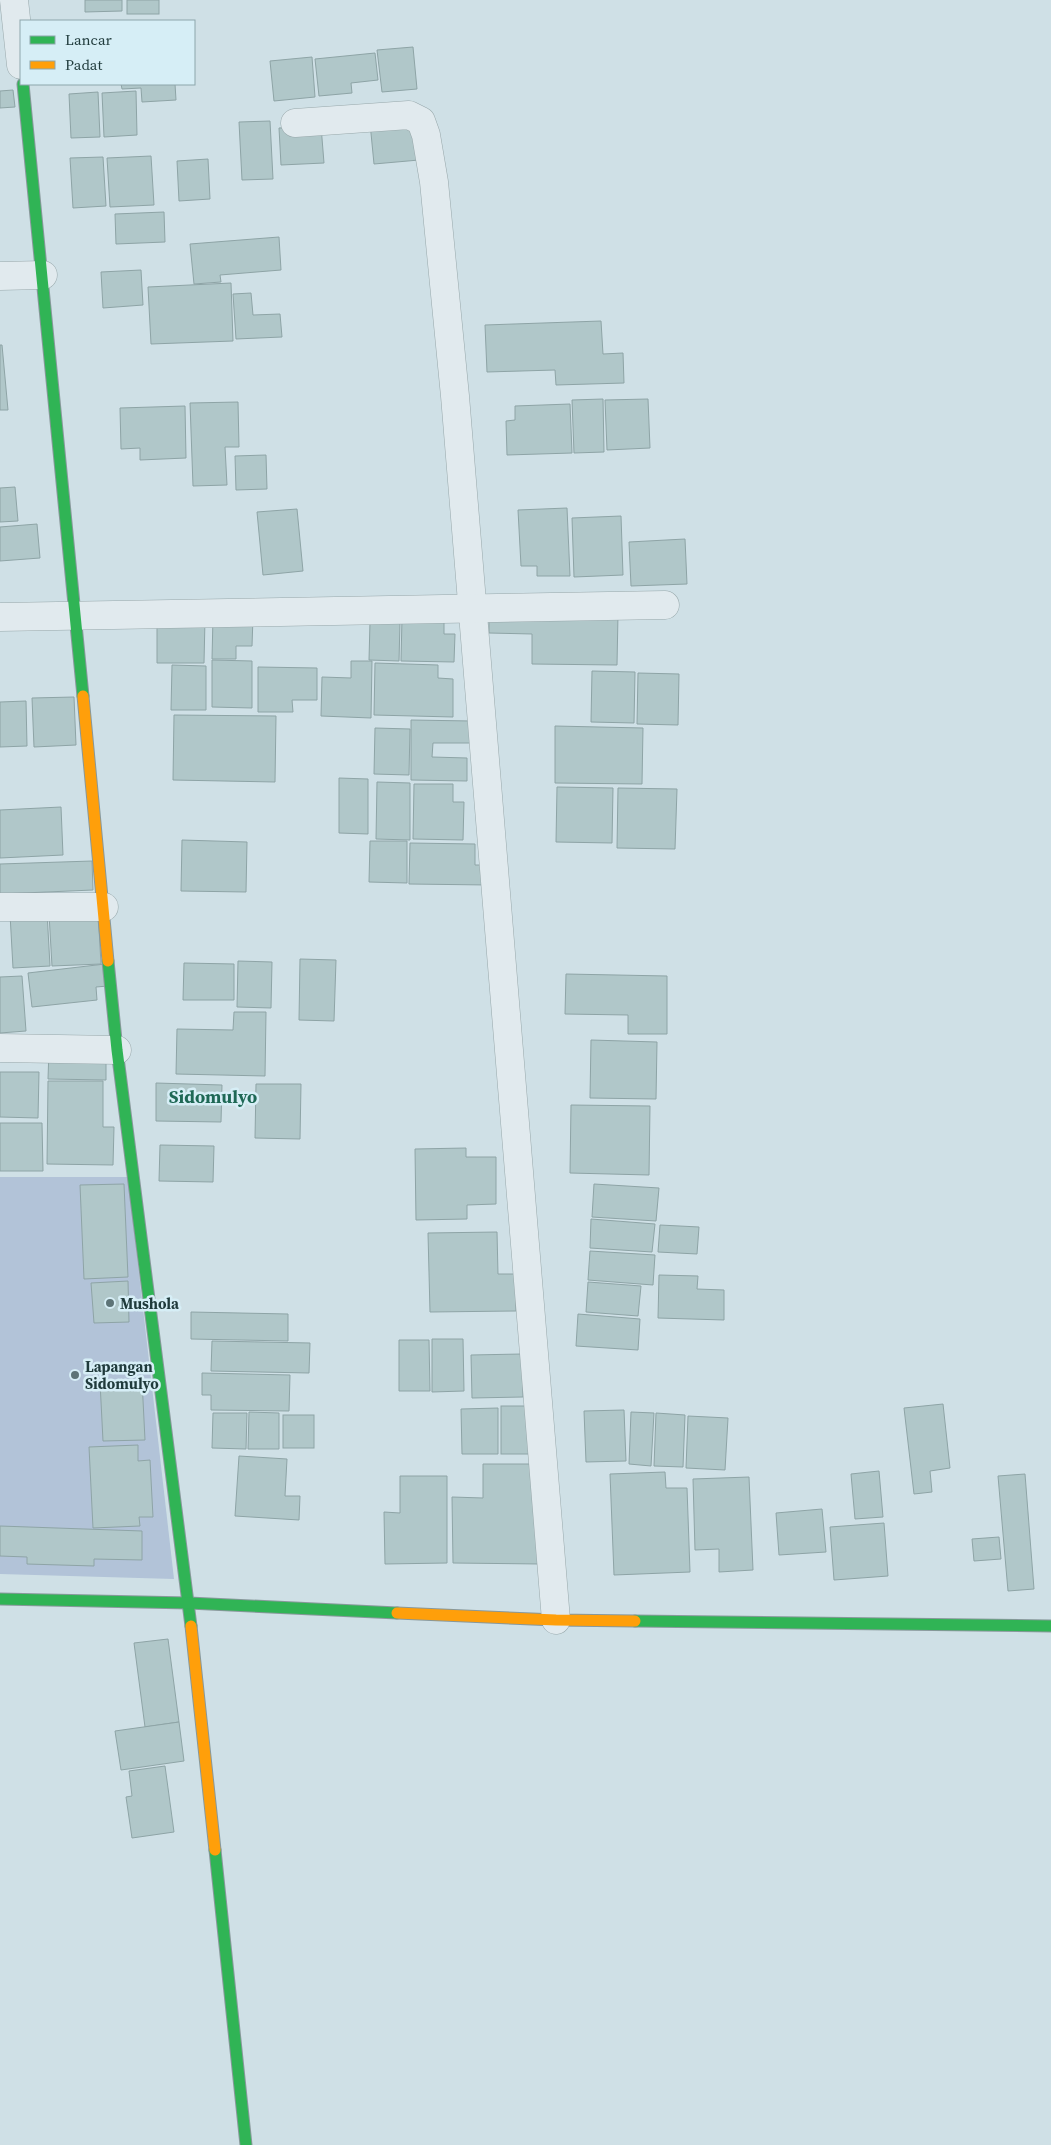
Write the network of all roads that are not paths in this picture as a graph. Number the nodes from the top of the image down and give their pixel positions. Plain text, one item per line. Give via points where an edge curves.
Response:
1 (14, 0) edge
2 (20, 56) edge
3 (23, 85) edge
4 (295, 123) dead end
5 (43, 275) junction
6 (0, 276) edge
7 (665, 605) dead end
8 (473, 610) junction
9 (76, 615) junction
10 (0, 617) edge
11 (0, 907) edge
12 (104, 907) junction
13 (0, 1048) edge
14 (117, 1050) junction
15 (0, 1599) edge
16 (189, 1603) junction
17 (556, 1620) junction
18 (1051, 1626) edge
19 (246, 2145) edge

1 - 2 street
3 - 5 street
4 - 8 street via 409,115 421,121 434,182
5 - 6 street
5 - 9 street
7 - 8 street
8 - 9 street
8 - 17 street
9 - 10 street
9 - 12 street
11 - 12 street
12 - 14 street
13 - 14 street
14 - 16 street
15 - 16 street
16 - 17 street
16 - 19 street
17 - 18 street

